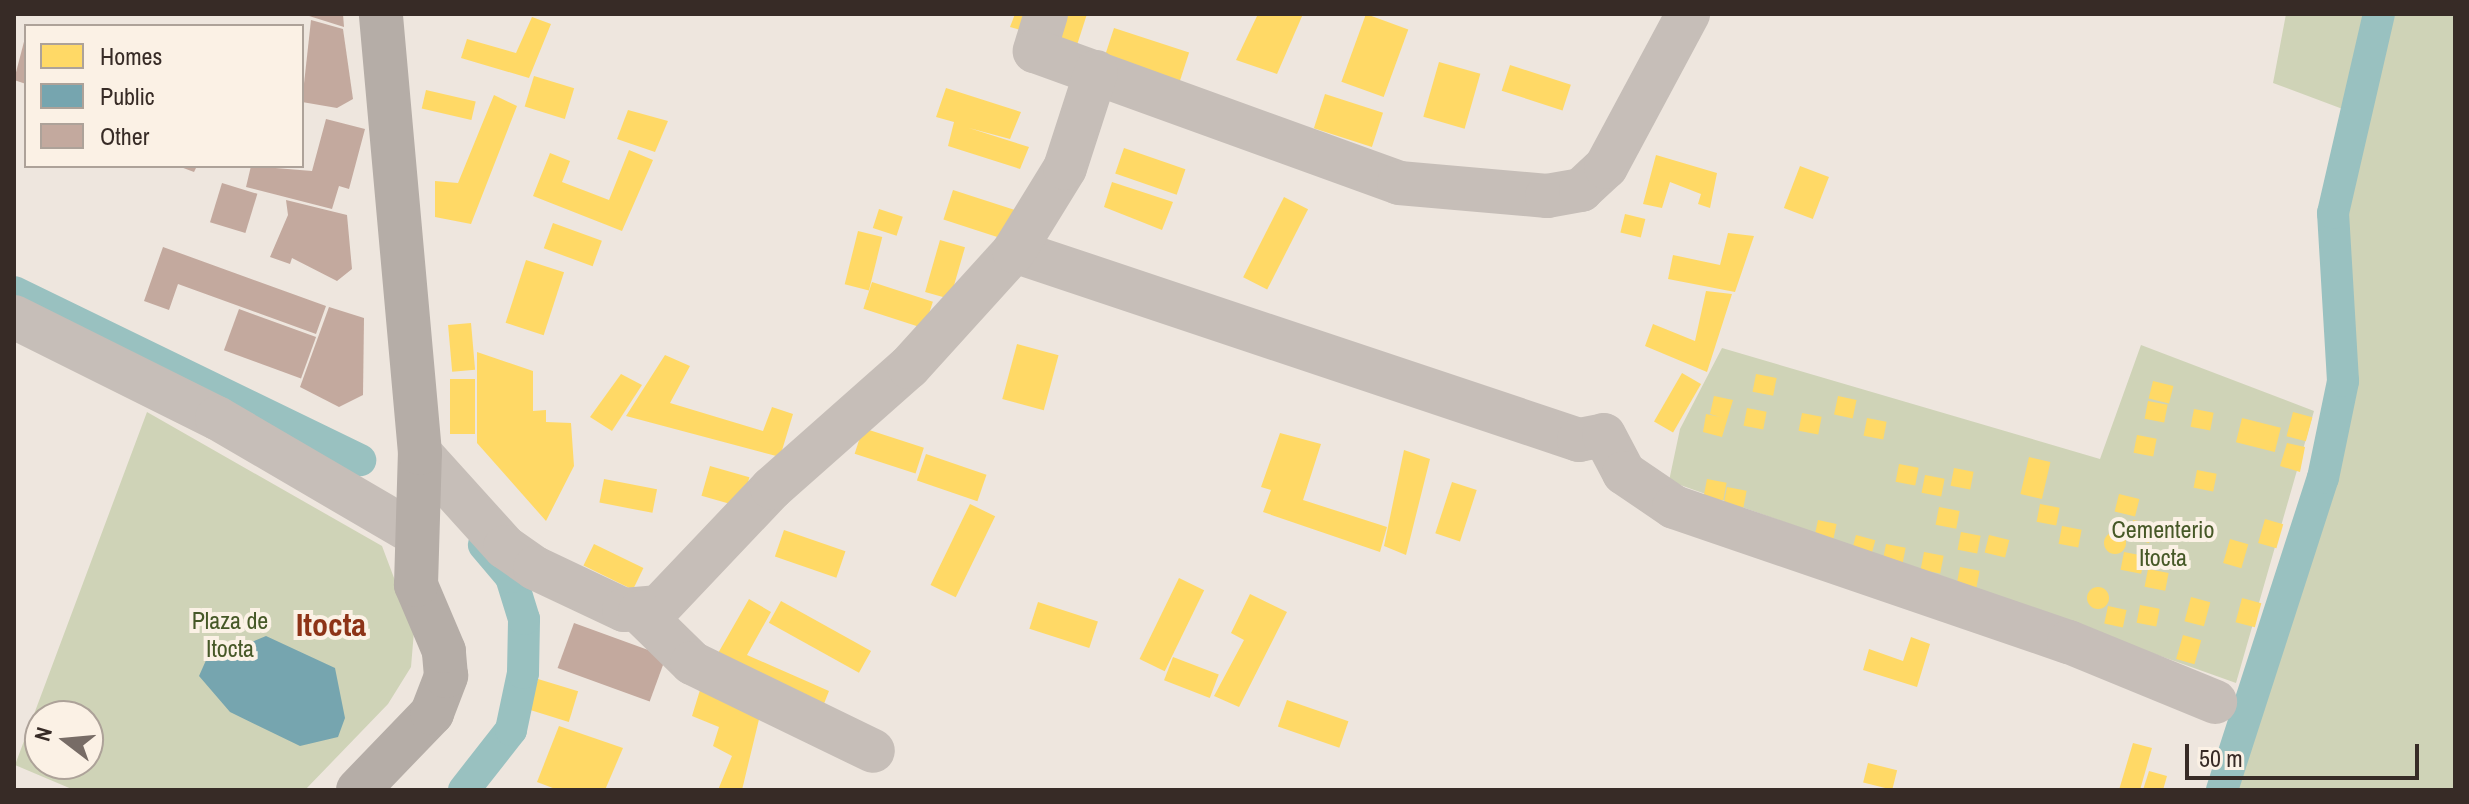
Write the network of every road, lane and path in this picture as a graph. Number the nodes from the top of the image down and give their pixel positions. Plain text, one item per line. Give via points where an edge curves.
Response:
1 (381, 14) edge
2 (1046, 14) edge
3 (1688, 14) edge
4 (1096, 72) junction
5 (1014, 251) junction
6 (14, 317) edge
7 (420, 453) junction
8 (414, 533) junction
9 (640, 612) junction
10 (2215, 702) dead end
11 (873, 751) dead end
12 (362, 787) edge

1 - 7 main road
2 - 4 street via 1035,51
3 - 4 street via 1606,167 1581,190 1547,196 1399,183
4 - 5 street via 1065,168
5 - 9 street via 909,367 772,488 678,592
5 - 10 street via 1579,440 1604,435 1624,473 1674,507 2069,642
6 - 8 street via 217,418
7 - 8 main road
7 - 9 street via 515,554 566,585
8 - 12 main road via 416,585 444,651 446,676 432,713
9 - 11 street via 692,663

